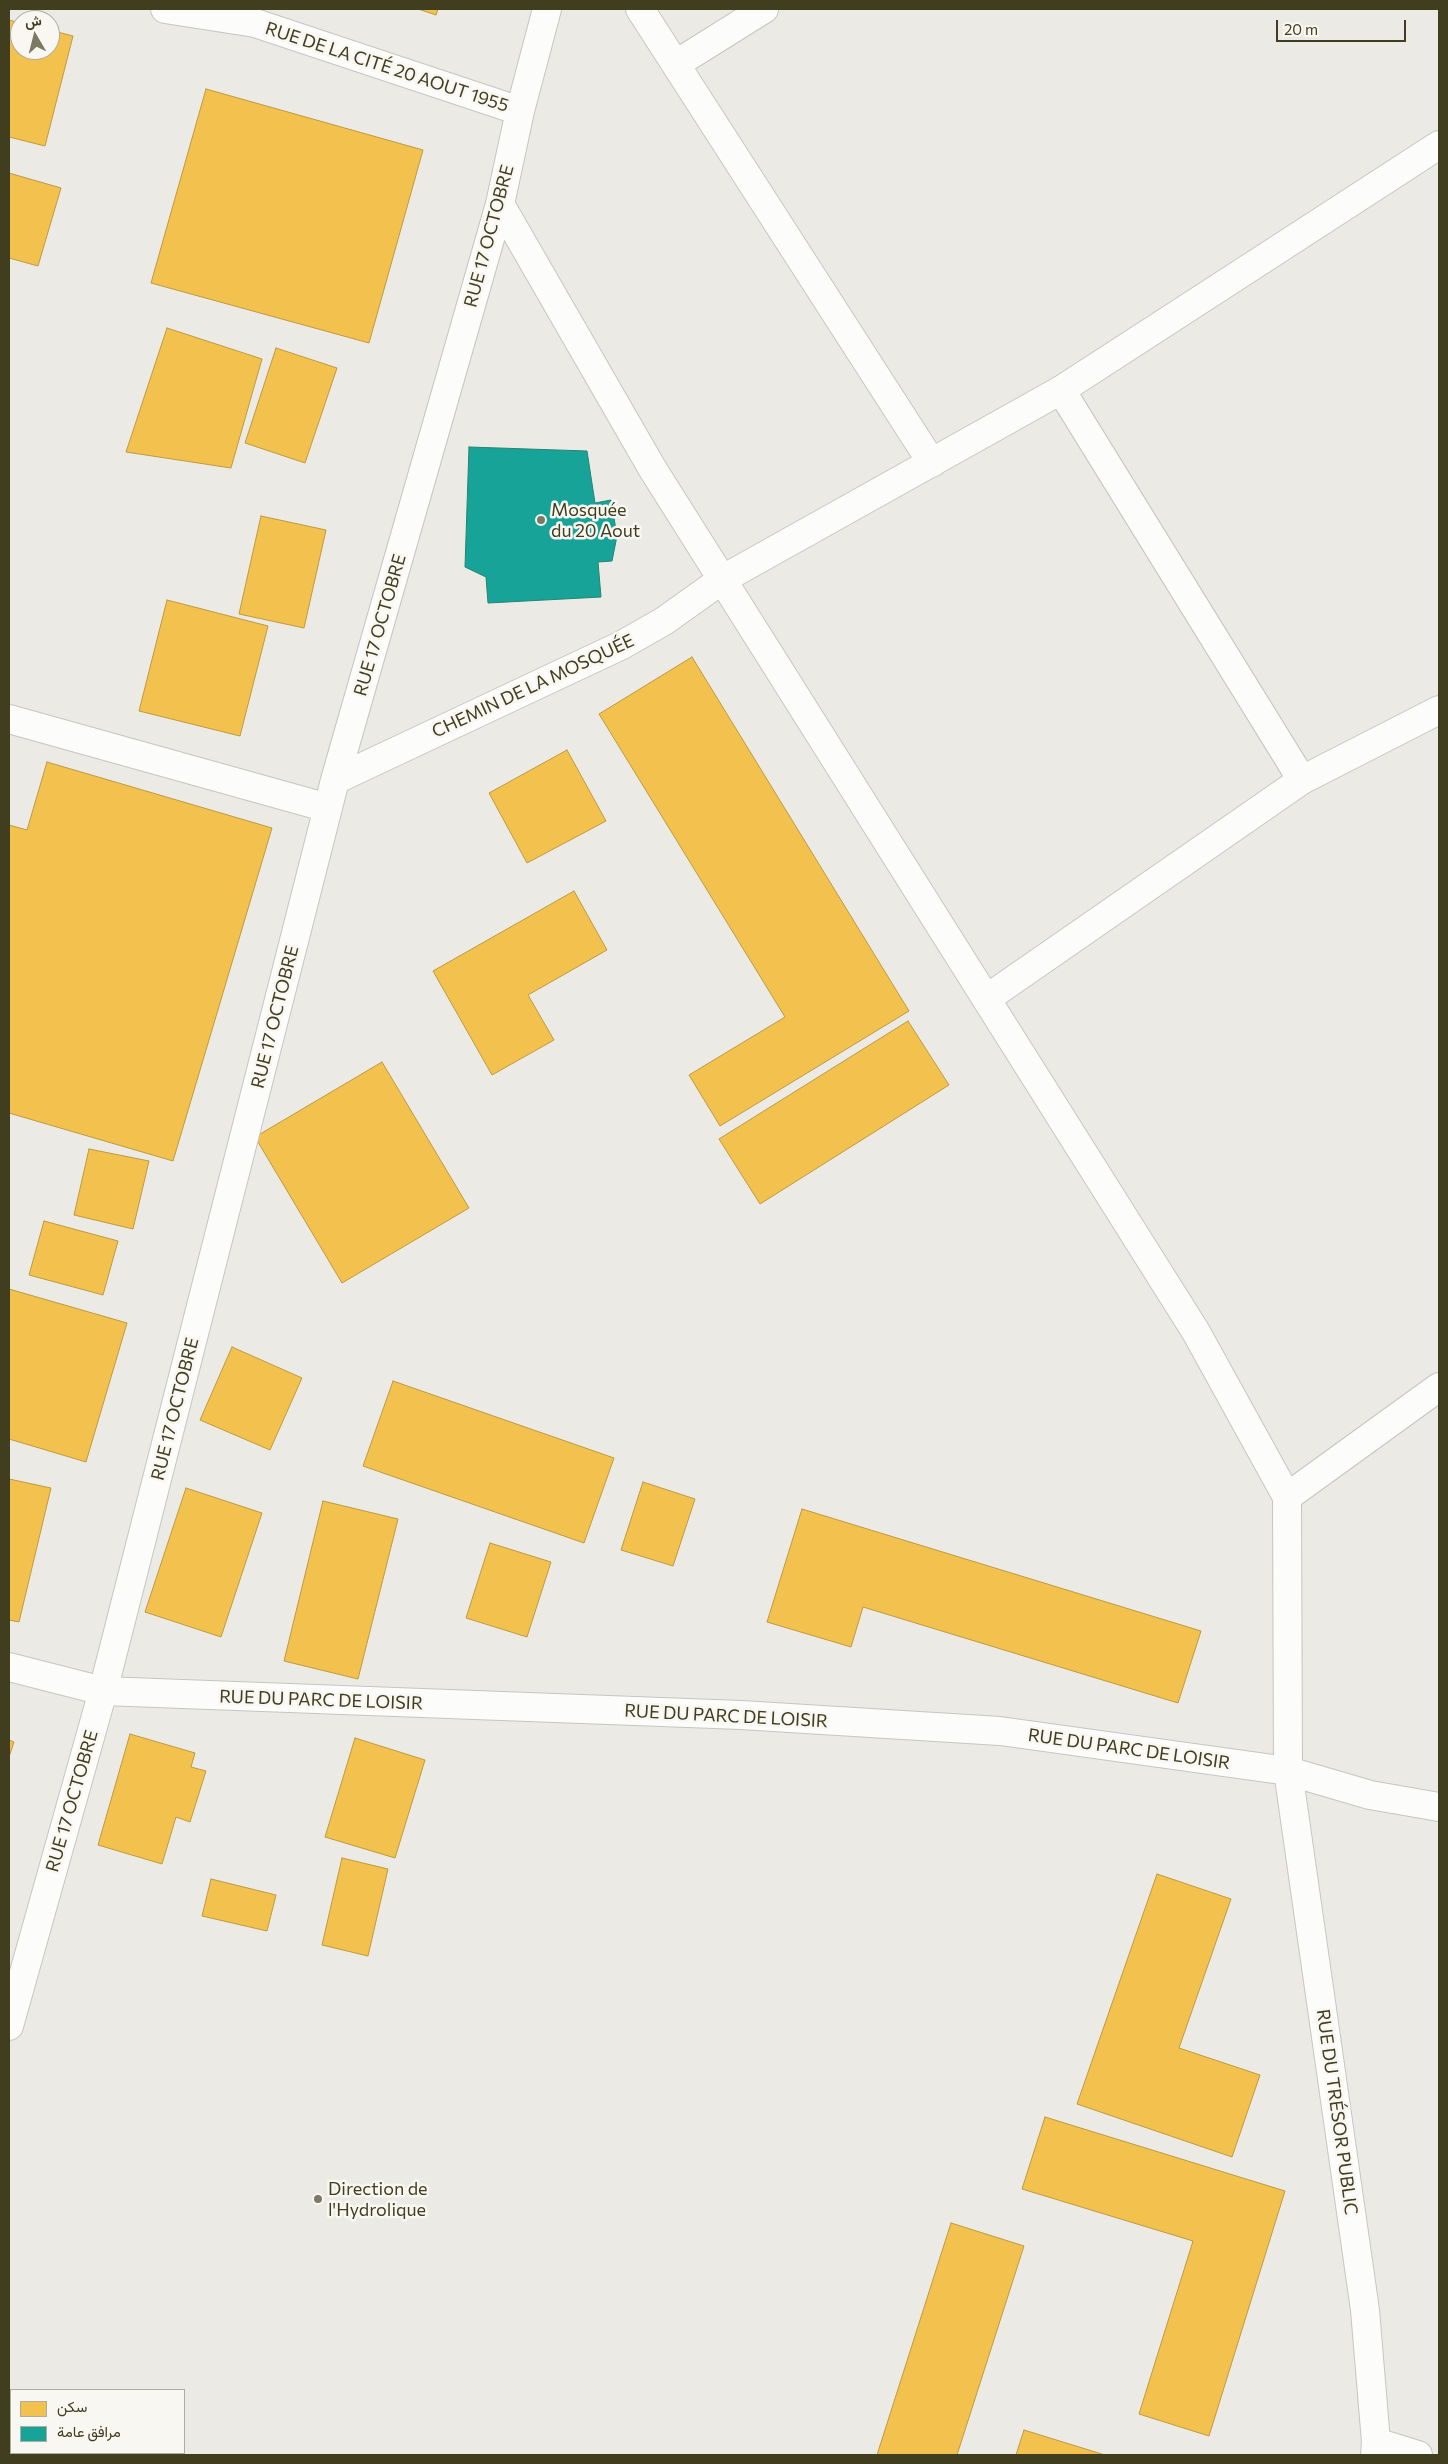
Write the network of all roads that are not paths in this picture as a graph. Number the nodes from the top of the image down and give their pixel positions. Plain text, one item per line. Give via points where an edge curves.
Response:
1 (165, 9) edge
2 (547, 9) edge
3 (640, 9) edge
4 (764, 9) edge
5 (676, 64) junction
6 (520, 111) junction
7 (1439, 145) edge
8 (500, 204) junction
9 (1061, 390) junction
10 (932, 462) junction
11 (723, 579) junction
12 (1439, 710) edge
13 (9, 719) edge
14 (335, 780) junction
15 (1302, 780) junction
16 (328, 808) junction
17 (986, 999) junction
18 (1439, 1387) edge
19 (1287, 1497) junction
20 (9, 1668) edge
21 (103, 1691) junction
22 (1288, 1771) junction
23 (1439, 1807) edge
24 (9, 2026) edge
25 (1376, 2449) edge
26 (1418, 2455) edge

1 - 6 street, RUE DE LA CITÉ 20 AOUT 1955 via 255,23
2 - 6 street, RUE 17 OCTOBRE
3 - 5 street
4 - 5 street
5 - 10 street
6 - 8 street, RUE 17 OCTOBRE
7 - 9 street, CHEMIN DE LA MOSQUÉE
8 - 11 street via 652,468
8 - 14 street, RUE 17 OCTOBRE
9 - 10 street, CHEMIN DE LA MOSQUÉE
9 - 15 street
10 - 11 street, CHEMIN DE LA MOSQUÉE
11 - 14 street, CHEMIN DE LA MOSQUÉE via 664,621 622,645
11 - 17 street
12 - 15 street
13 - 16 street
14 - 16 street, RUE 17 OCTOBRE
15 - 17 street
16 - 21 street, RUE 17 OCTOBRE
17 - 19 street via 1196,1332
18 - 19 street
19 - 22 street, RUE DU TRÉSOR PUBLIC
20 - 21 street, RUE DU PARC DE LOISIR
21 - 22 street, RUE DU PARC DE LOISIR via 741,1715 1000,1731
21 - 24 street, RUE 17 OCTOBRE
22 - 23 street, RUE DU PARC DE LOISIR via 1370,1795
22 - 25 street, RUE DU TRÉSOR PUBLIC via 1365,2310
25 - 26 street

